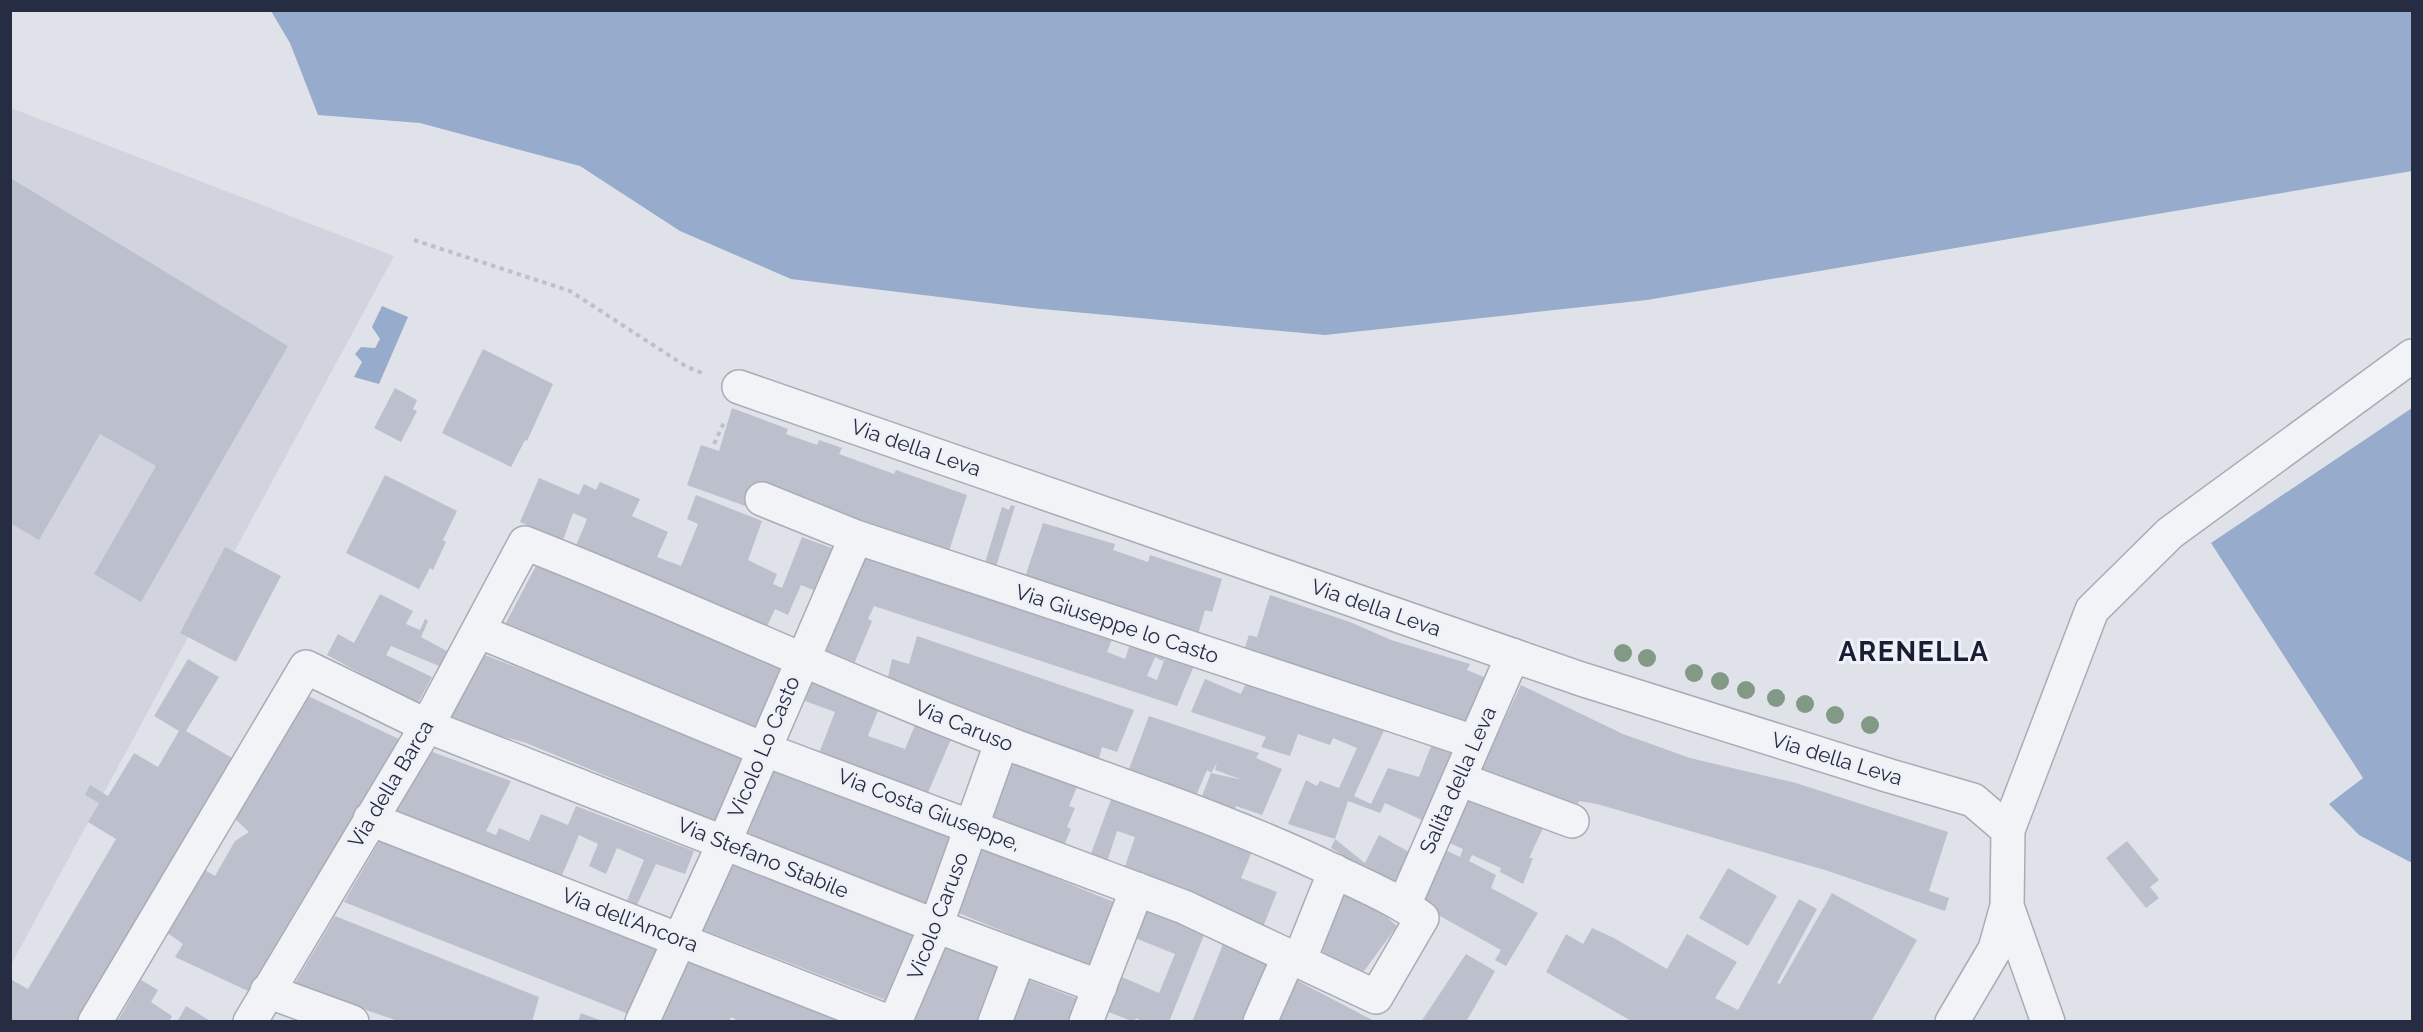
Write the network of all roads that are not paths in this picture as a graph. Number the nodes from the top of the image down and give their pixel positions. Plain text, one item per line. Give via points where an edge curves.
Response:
1 (2412, 356) edge
2 (739, 387) road end
3 (762, 499) dead end
4 (856, 537) junction
5 (525, 543) joint
6 (478, 631) junction
7 (1513, 655) junction
8 (801, 661) junction
9 (427, 726) junction
10 (1002, 741) junction
11 (1474, 742) junction
12 (764, 749) junction
13 (1458, 779) junction
14 (370, 819) junction
15 (1572, 821) dead end
16 (972, 826) junction
17 (2008, 830) junction
18 (724, 843) junction
19 (1335, 871) junction
20 (1137, 889) junction
21 (1404, 904) junction
22 (2007, 906) junction
23 (936, 926) junction
24 (678, 939) junction
25 (1019, 958) junction
26 (1294, 958) junction
27 (1100, 987) junction
28 (267, 991) junction
29 (95, 1022) edge
30 (250, 1022) edge
31 (352, 1022) edge
32 (642, 1022) edge
33 (889, 1022) edge
34 (895, 1022) edge
35 (995, 1022) edge
36 (1086, 1022) edge
37 (1260, 1022) edge
38 (1952, 1022) edge
39 (2048, 1022) edge

1 - 17 street via 2170,533 2092,610
2 - 7 street, Via della Leva
3 - 4 street, Via Giuseppe lo Casto
4 - 8 street, Vicolo Lo Casto
4 - 11 street, Via Giuseppe lo Casto
5 - 6 street, Via della Barca
5 - 8 street, Via Caruso
6 - 9 street, Via della Barca
6 - 12 street, Via Costa Giuseppe,
7 - 11 street, Salita della Leva
7 - 17 street, Via della Leva via 1890,777 1973,800
8 - 10 street, Via Caruso
8 - 12 street, Vicolo Lo Casto
9 - 14 street, Via della Barca
9 - 18 street, Via Stefano Stabile
9 - 29 street, Via Stefano Stabile via 306,667
10 - 16 street, Vicolo Caruso
10 - 19 street, Via Caruso via 1287,848
11 - 13 street, Salita della Leva
12 - 16 street, Via Costa Giuseppe,
12 - 18 street, Vicolo Lo Casto
13 - 15 street
13 - 21 street, Salita della Leva
14 - 24 street, Via dell'Ancora
14 - 28 street, Via della Barca
16 - 20 street, Via Costa Giuseppe,
16 - 23 street, Vicolo Caruso
17 - 22 street
18 - 23 street, Via Stefano Stabile
18 - 24 street, Vicolo Lo Casto
19 - 21 street, Via Caruso
19 - 26 street
20 - 26 street, Via Costa Giuseppe,
20 - 27 street
21 - 26 street, Via Costa Giuseppe, via 1422,918 1376,997
22 - 38 street via 1995,949
22 - 39 street
23 - 25 street, Via Stefano Stabile
23 - 34 street, Vicolo Caruso
24 - 32 street, Vicolo Lo Casto
24 - 33 street, Via dell'Ancora
25 - 27 street, Via Stefano Stabile
25 - 35 street
26 - 37 street
27 - 36 street
28 - 30 street, Via della Barca
28 - 31 street

